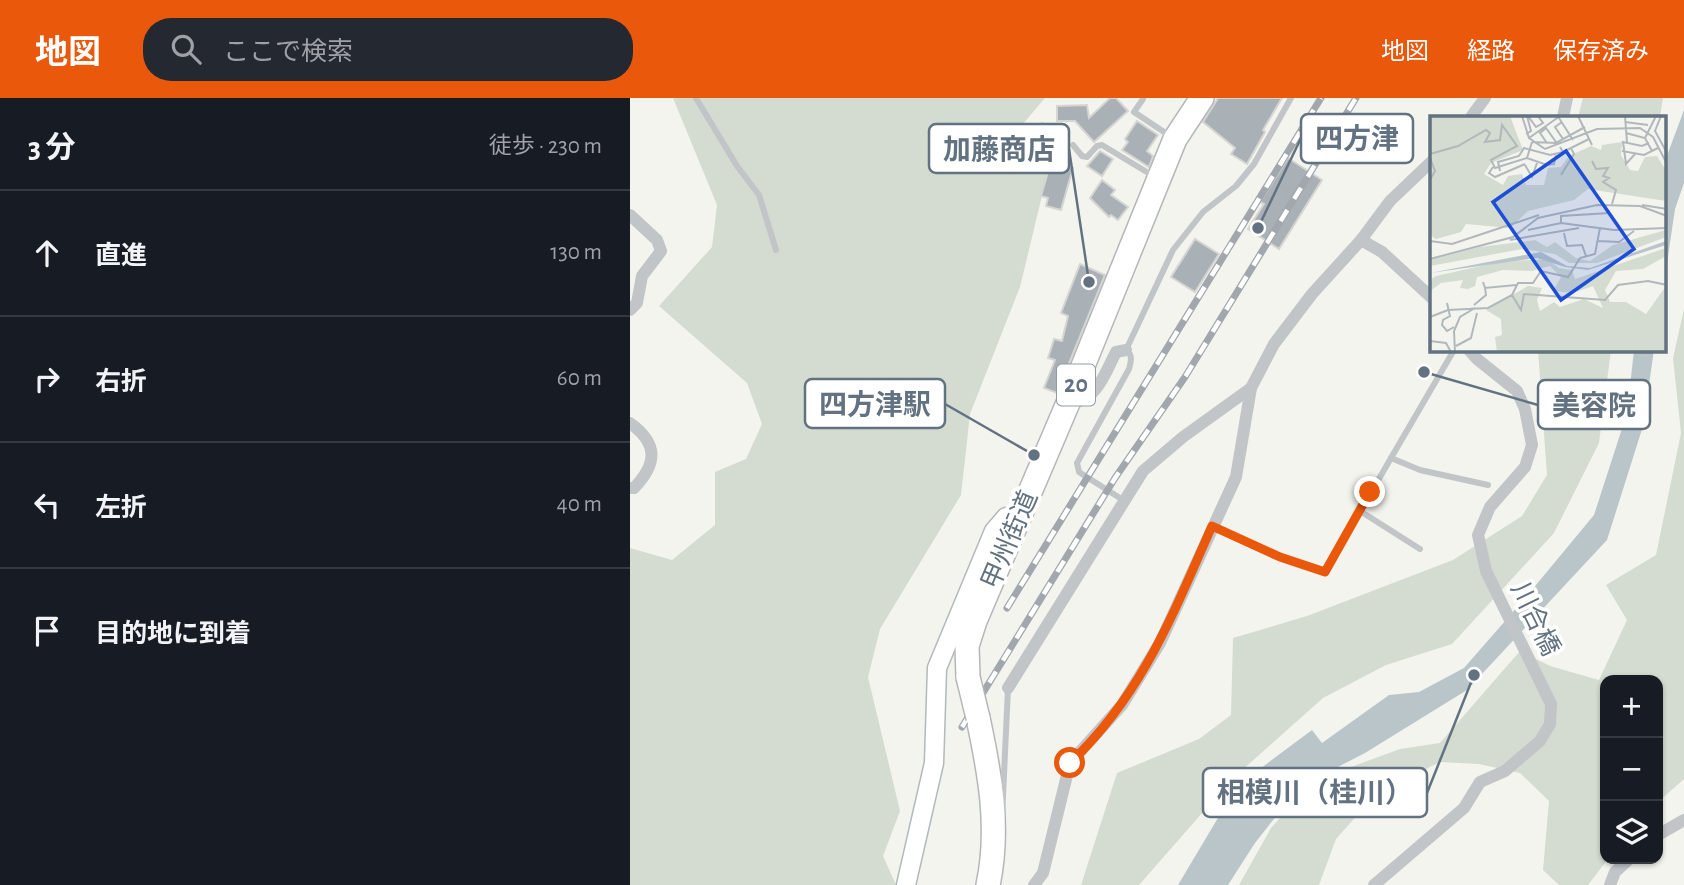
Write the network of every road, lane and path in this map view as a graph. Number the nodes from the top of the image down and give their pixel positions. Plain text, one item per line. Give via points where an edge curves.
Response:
1 (696, 98) edge
2 (1202, 98) edge
3 (1291, 98) edge
4 (1485, 98) edge
5 (1567, 98) edge
6 (1143, 99) edge
7 (1472, 116) edge
8 (1563, 116) edge
9 (1175, 139) junction
10 (1073, 145) dead end
11 (1430, 163) edge
12 (1158, 179) junction
13 (630, 215) edge
14 (1361, 240) junction
15 (776, 250) dead end
16 (1430, 296) edge
17 (630, 310) edge
18 (1126, 350) junction
19 (1453, 352) edge
20 (1471, 352) edge
21 (1251, 388) junction
22 (1068, 403) junction
23 (630, 423) edge
24 (1391, 458) junction
25 (1488, 485) dead end
26 (630, 488) edge
27 (1123, 500) junction
28 (1360, 511) junction
29 (1022, 514) junction
30 (1212, 526) junction
31 (1420, 549) dead end
32 (1008, 688) joint
33 (1684, 820) edge
34 (1663, 832) edge
35 (993, 840) junction
36 (1624, 864) edge
37 (906, 885) edge
38 (988, 885) edge
39 (1034, 885) edge
40 (1374, 885) edge
41 (1610, 885) edge

1 - 15 lane via 760,195
2 - 9 highway, 甲州街道 / 20
3 - 18 lane via 1237,186 1203,212 1173,250
4 - 7 street
5 - 8 street
6 - 9 lane via 1134,112
9 - 12 highway, 甲州街道 / 20
10 - 12 lane via 1087,157 1102,145
11 - 14 street via 1390,201
12 - 22 highway, 甲州街道 / 20
13 - 17 street via 661,251 642,276 637,303
14 - 16 street via 1382,252
14 - 21 street via 1274,344
18 - 22 street via 1116,352 1091,395
18 - 27 lane via 1132,359 1129,369 1077,463 1079,472
19 - 24 lane
20 - 40 street, 川合橋 via 1517,391 1525,409 1532,445 1525,467 1490,507 1478,535 1486,571 1551,704 1550,724 1540,741 1505,771 1479,782 1464,808
21 - 27 street via 1183,436 1143,471
21 - 30 street via 1236,477
22 - 29 highway, 甲州街道 / 20
23 - 26 street via 648,442 653,458 648,474
24 - 25 lane via 1420,471
24 - 28 lane
27 - 32 street
28 - 30 lane via 1325,572
28 - 31 lane
29 - 35 highway, 甲州街道 / 20, bridge via 971,634 966,660 992,794
29 - 37 main road via 1006,517 994,531 937,668 934,763
30 - 39 street via 1160,643 1122,705 1070,763 1043,873
32 - 35 lane via 1004,814
33 - 34 street
35 - 38 highway, 甲州街道 / 20
36 - 41 street

